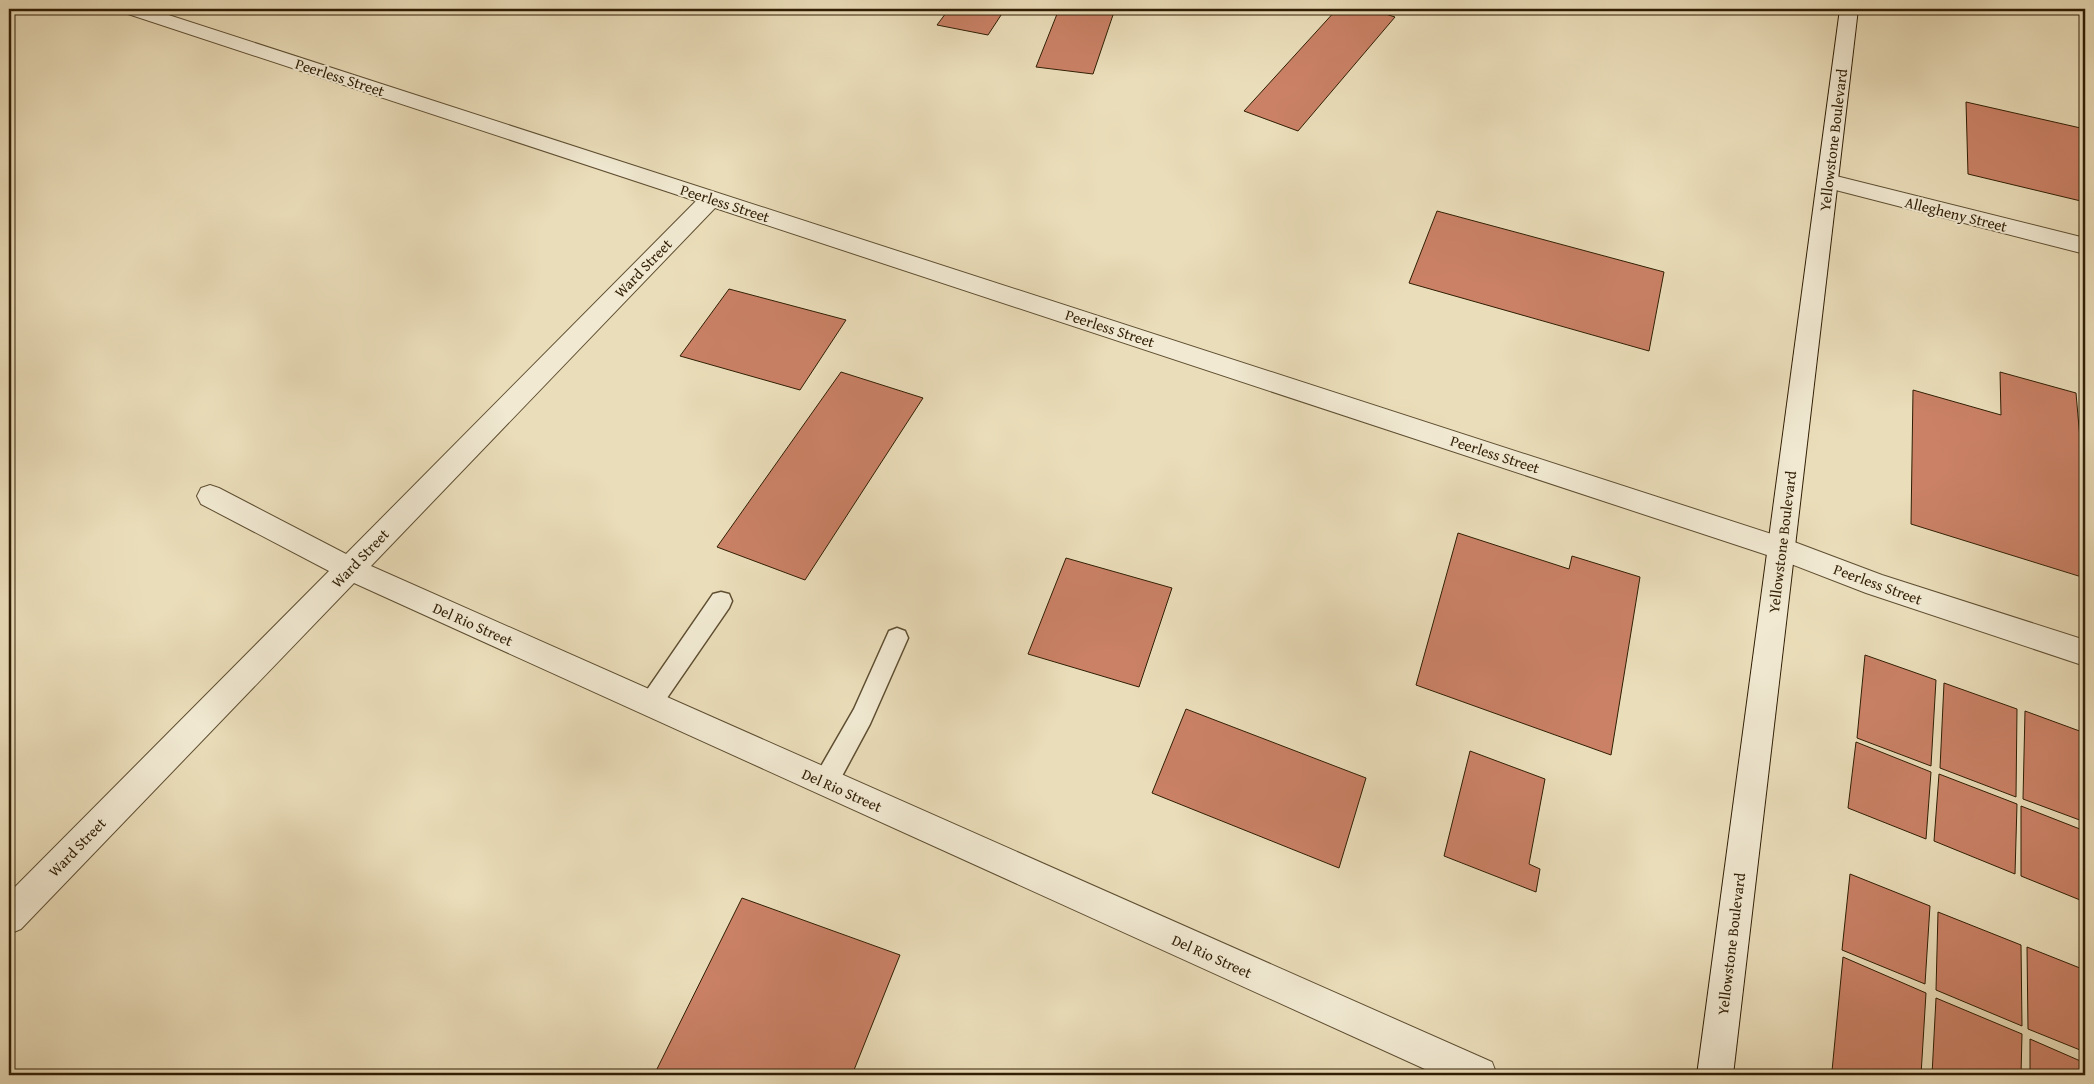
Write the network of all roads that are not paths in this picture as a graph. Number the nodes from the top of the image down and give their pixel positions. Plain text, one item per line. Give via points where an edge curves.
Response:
1 (132, 9) edge
2 (1849, 9) edge
3 (1828, 181) junction
4 (712, 198) junction
5 (2085, 246) edge
6 (210, 496) dead end
7 (1781, 548) junction
8 (350, 569) junction
9 (720, 600) dead end
10 (897, 638) dead end
11 (2085, 653) edge
12 (650, 704) junction
13 (826, 783) junction
14 (9, 917) edge
15 (1479, 1075) edge
16 (1714, 1075) edge

1 - 4 street, Peerless Street
2 - 3 street, Yellowstone Boulevard
3 - 5 street, Allegheny Street
3 - 7 street, Yellowstone Boulevard
4 - 7 street, Peerless Street
4 - 8 street, Ward Street
6 - 8 street, Del Rio Street
7 - 11 street, Peerless Street via 1876,585
7 - 16 street, Yellowstone Boulevard
8 - 12 street, Del Rio Street
8 - 14 street, Ward Street
9 - 12 lane
10 - 13 lane via 862,716
12 - 13 street, Del Rio Street
13 - 15 street, Del Rio Street

